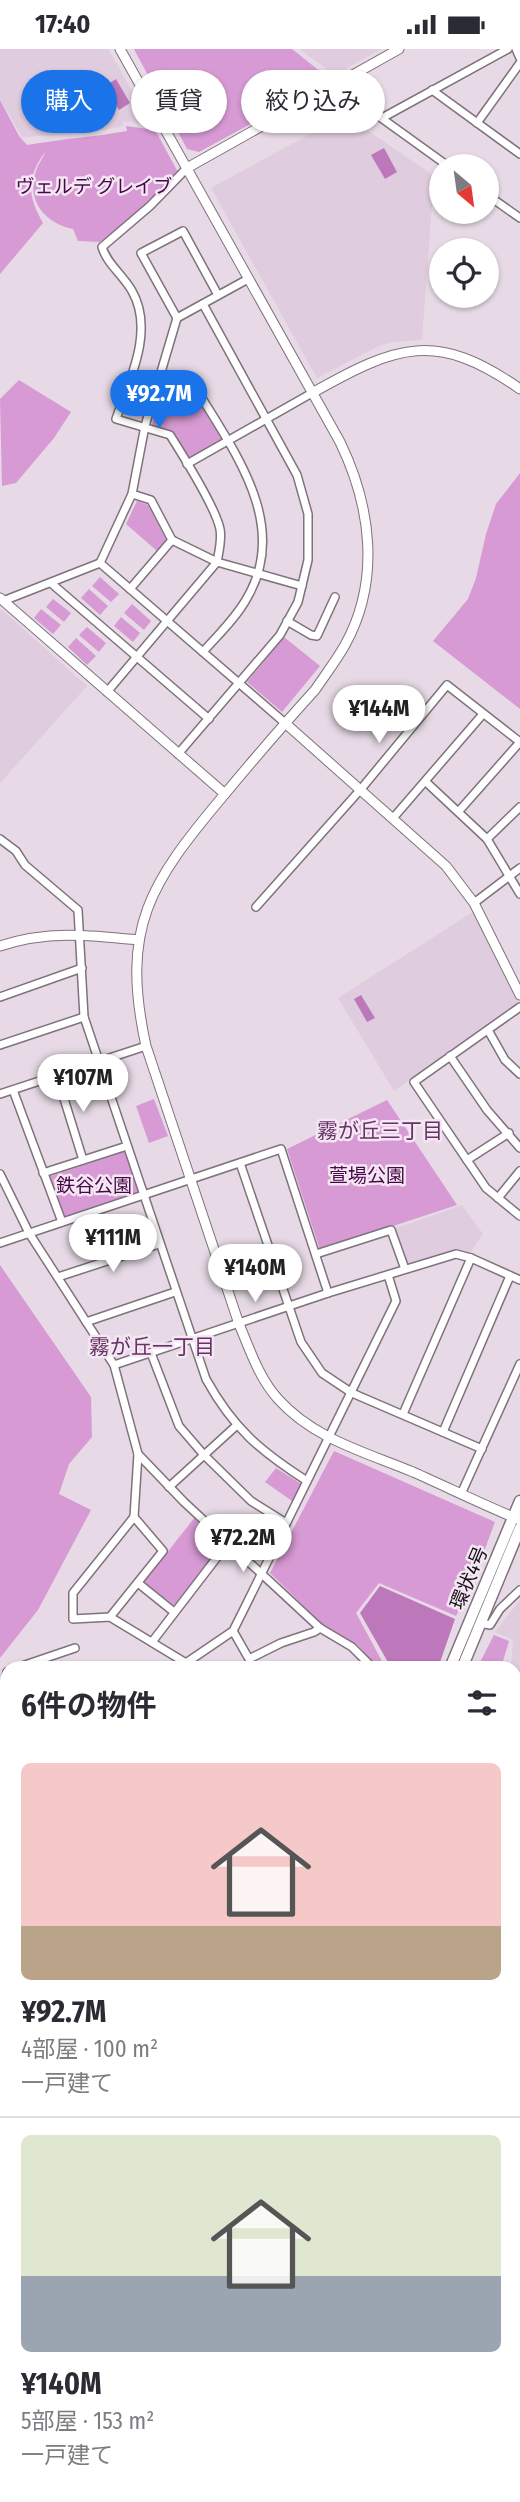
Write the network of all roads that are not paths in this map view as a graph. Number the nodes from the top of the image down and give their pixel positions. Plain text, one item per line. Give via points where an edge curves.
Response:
1 (120, 49) edge
2 (399, 49) edge
3 (508, 49) edge
4 (516, 49) edge
5 (520, 60) edge
6 (362, 70) edge
7 (432, 90) junction
8 (385, 116) edge
9 (385, 120) edge
10 (477, 123) junction
11 (249, 133) edge
12 (518, 149) edge
13 (432, 154) edge
14 (187, 168) junction
15 (499, 203) edge
16 (520, 218) edge
17 (248, 279) junction
18 (218, 295) junction
19 (203, 304) junction
20 (177, 318) junction
21 (161, 374) junction
22 (520, 389) edge
23 (312, 393) junction
24 (267, 419) junction
25 (145, 426) junction
26 (227, 441) junction
27 (187, 464) junction
28 (132, 494) junction
29 (172, 540) junction
30 (217, 562) junction
31 (100, 563) junction
32 (259, 573) junction
33 (51, 583) junction
34 (302, 586) junction
35 (130, 589) junction
36 (335, 597) dead end
37 (2, 600) edge
38 (288, 621) junction
39 (167, 622) junction
40 (203, 652) junction
41 (136, 657) junction
42 (239, 684) junction
43 (107, 692) junction
44 (484, 714) junction
45 (209, 719) junction
46 (285, 723) junction
47 (520, 742) edge
48 (178, 754) junction
49 (426, 782) junction
50 (360, 789) junction
51 (225, 794) junction
52 (520, 807) edge
53 (459, 811) junction
54 (394, 817) junction
55 (0, 839) edge
56 (487, 839) junction
57 (520, 868) edge
58 (510, 878) junction
59 (520, 894) edge
60 (474, 903) junction
61 (256, 907) dead end
62 (80, 933) junction
63 (139, 940) junction
64 (0, 946) edge
65 (82, 968) junction
66 (520, 995) edge
67 (0, 996) edge
68 (520, 1007) edge
69 (84, 1017) junction
70 (488, 1030) junction
71 (0, 1045) edge
72 (146, 1046) junction
73 (450, 1056) junction
74 (98, 1063) junction
75 (520, 1074) edge
76 (57, 1076) junction
77 (13, 1090) junction
78 (0, 1094) edge
79 (509, 1133) junction
80 (127, 1146) junction
81 (520, 1148) edge
82 (83, 1160) junction
83 (467, 1160) junction
84 (240, 1163) junction
85 (520, 1171) edge
86 (43, 1173) junction
87 (0, 1174) edge
88 (192, 1179) junction
89 (143, 1195) junction
90 (498, 1198) junction
91 (520, 1216) edge
92 (62, 1222) junction
93 (29, 1233) junction
94 (0, 1243) edge
95 (159, 1244) junction
96 (316, 1254) junction
97 (471, 1258) junction
98 (405, 1269) junction
99 (388, 1275) junction
100 (510, 1276) junction
101 (58, 1277) junction
102 (520, 1280) edge
103 (175, 1292) junction
104 (328, 1293) junction
105 (288, 1308) junction
106 (86, 1322) junction
107 (239, 1324) junction
108 (191, 1340) junction
109 (151, 1353) junction
110 (520, 1364) edge
111 (114, 1365) junction
112 (352, 1393) junction
113 (403, 1414) junction
114 (237, 1425) junction
115 (443, 1432) junction
116 (330, 1438) junction
117 (482, 1449) junction
118 (138, 1454) junction
119 (204, 1455) junction
120 (307, 1481) junction
121 (169, 1487) junction
122 (461, 1494) junction
123 (520, 1501) edge
124 (134, 1517) junction
125 (516, 1519) edge
126 (286, 1523) junction
127 (520, 1528) edge
128 (228, 1543) junction
129 (262, 1572) junction
130 (138, 1583) junction
131 (520, 1590) edge
132 (174, 1612) junction
133 (110, 1617) junction
134 (480, 1623) junction
135 (320, 1628) junction
136 (233, 1631) junction
137 (152, 1641) junction
138 (75, 1648) dead end
139 (249, 1659) joint
140 (37, 1661) edge
141 (183, 1661) edge
142 (189, 1661) edge
143 (366, 1661) edge
144 (453, 1661) edge
145 (465, 1661) edge

1 - 14 street
2 - 6 street
3 - 7 street
4 - 5 street
5 - 10 street
7 - 8 street
7 - 10 street
9 - 13 street
10 - 12 street
11 - 14 street
14 - 17 street
14 - 25 street via 102,247 105,258 137,299 141,328 139,349 116,419
15 - 16 street
17 - 18 street
17 - 23 street
18 - 19 street
18 - 20 street via 183,231 141,253
19 - 20 street
19 - 24 street
20 - 21 street
21 - 25 street
21 - 26 street via 194,385
22 - 23 street via 466,357 432,350 379,358
23 - 24 street
23 - 46 street via 359,488 366,514 367,570 346,643
24 - 26 street
24 - 34 street via 304,494 310,533
25 - 27 street via 170,435
25 - 28 street
26 - 27 street
26 - 32 street via 261,515 264,535
27 - 30 street via 217,517 221,539
28 - 29 street via 151,500
28 - 31 street
29 - 30 street
29 - 35 street
30 - 32 street
30 - 39 street
31 - 33 street
31 - 35 street
32 - 34 street
32 - 40 street via 241,607
33 - 37 street
33 - 41 street
34 - 38 street
35 - 39 street
36 - 38 street via 317,636
37 - 43 street
38 - 42 street
39 - 40 street
39 - 41 street
40 - 42 street
41 - 43 street
41 - 45 street
42 - 45 street
42 - 46 street
43 - 48 street
44 - 47 street
44 - 49 street
44 - 50 street via 447,685
45 - 48 street
46 - 50 street
46 - 51 street
47 - 53 street
48 - 51 street
49 - 53 street
49 - 54 street
50 - 54 street
50 - 61 street
51 - 63 street via 165,869
52 - 56 street
53 - 56 street
54 - 60 street via 446,866
55 - 62 street via 78,910
56 - 58 street
57 - 58 street
58 - 59 street
58 - 60 street
60 - 66 street
62 - 63 street
62 - 64 street
62 - 65 street
63 - 72 street via 138,1008
65 - 67 street
65 - 69 street
68 - 70 street
69 - 71 street
69 - 74 street
70 - 73 street
70 - 75 street via 505,1060
72 - 74 street
72 - 88 street
73 - 79 street via 486,1110
73 - 83 street via 414,1082
74 - 76 street
74 - 80 street
76 - 77 street
76 - 82 street
77 - 78 street
77 - 86 street
79 - 81 street
79 - 83 street
80 - 82 street
80 - 89 street
82 - 86 street
83 - 90 street
84 - 88 street
84 - 96 street via 281,1150
84 - 105 street
85 - 90 street
86 - 92 street
87 - 93 street
88 - 89 street
88 - 107 street
89 - 92 street
89 - 95 street
90 - 91 street
92 - 93 street
93 - 94 street
93 - 101 street
95 - 101 street
95 - 103 street
96 - 98 street via 391,1230
96 - 104 street
97 - 98 street via 456,1254
97 - 100 street
97 - 113 street
98 - 99 street
99 - 104 street
99 - 112 street via 396,1301
100 - 102 street
100 - 115 street
101 - 106 street
103 - 106 street
103 - 108 street
104 - 105 street
105 - 107 street
105 - 112 street via 310,1359
106 - 111 street
107 - 108 street
107 - 116 street via 276,1397 300,1420
108 - 109 street
108 - 114 street via 206,1379
109 - 111 street
109 - 119 street via 179,1426
110 - 117 street
111 - 118 street
112 - 113 street
112 - 116 street
113 - 115 street
114 - 119 street
114 - 120 street via 254,1444
115 - 117 street
116 - 120 street
116 - 122 street
117 - 122 street
118 - 121 street
118 - 124 street
119 - 121 street
119 - 126 street via 251,1501
120 - 126 street
121 - 128 street
122 - 125 street
123 - 125 main road, 環状4号
124 - 130 street via 163,1551
124 - 133 street via 73,1593 73,1619
125 - 144 main road, 環状4号
126 - 129 street
127 - 134 main road, 環状4号
128 - 129 street
128 - 132 street
129 - 135 street
129 - 136 street
130 - 132 street
130 - 133 street
131 - 134 street via 490,1625
132 - 137 street
133 - 137 street
134 - 145 main road, 環状4号
135 - 139 street
135 - 143 street
136 - 139 street
136 - 142 street
137 - 141 street
138 - 140 street

